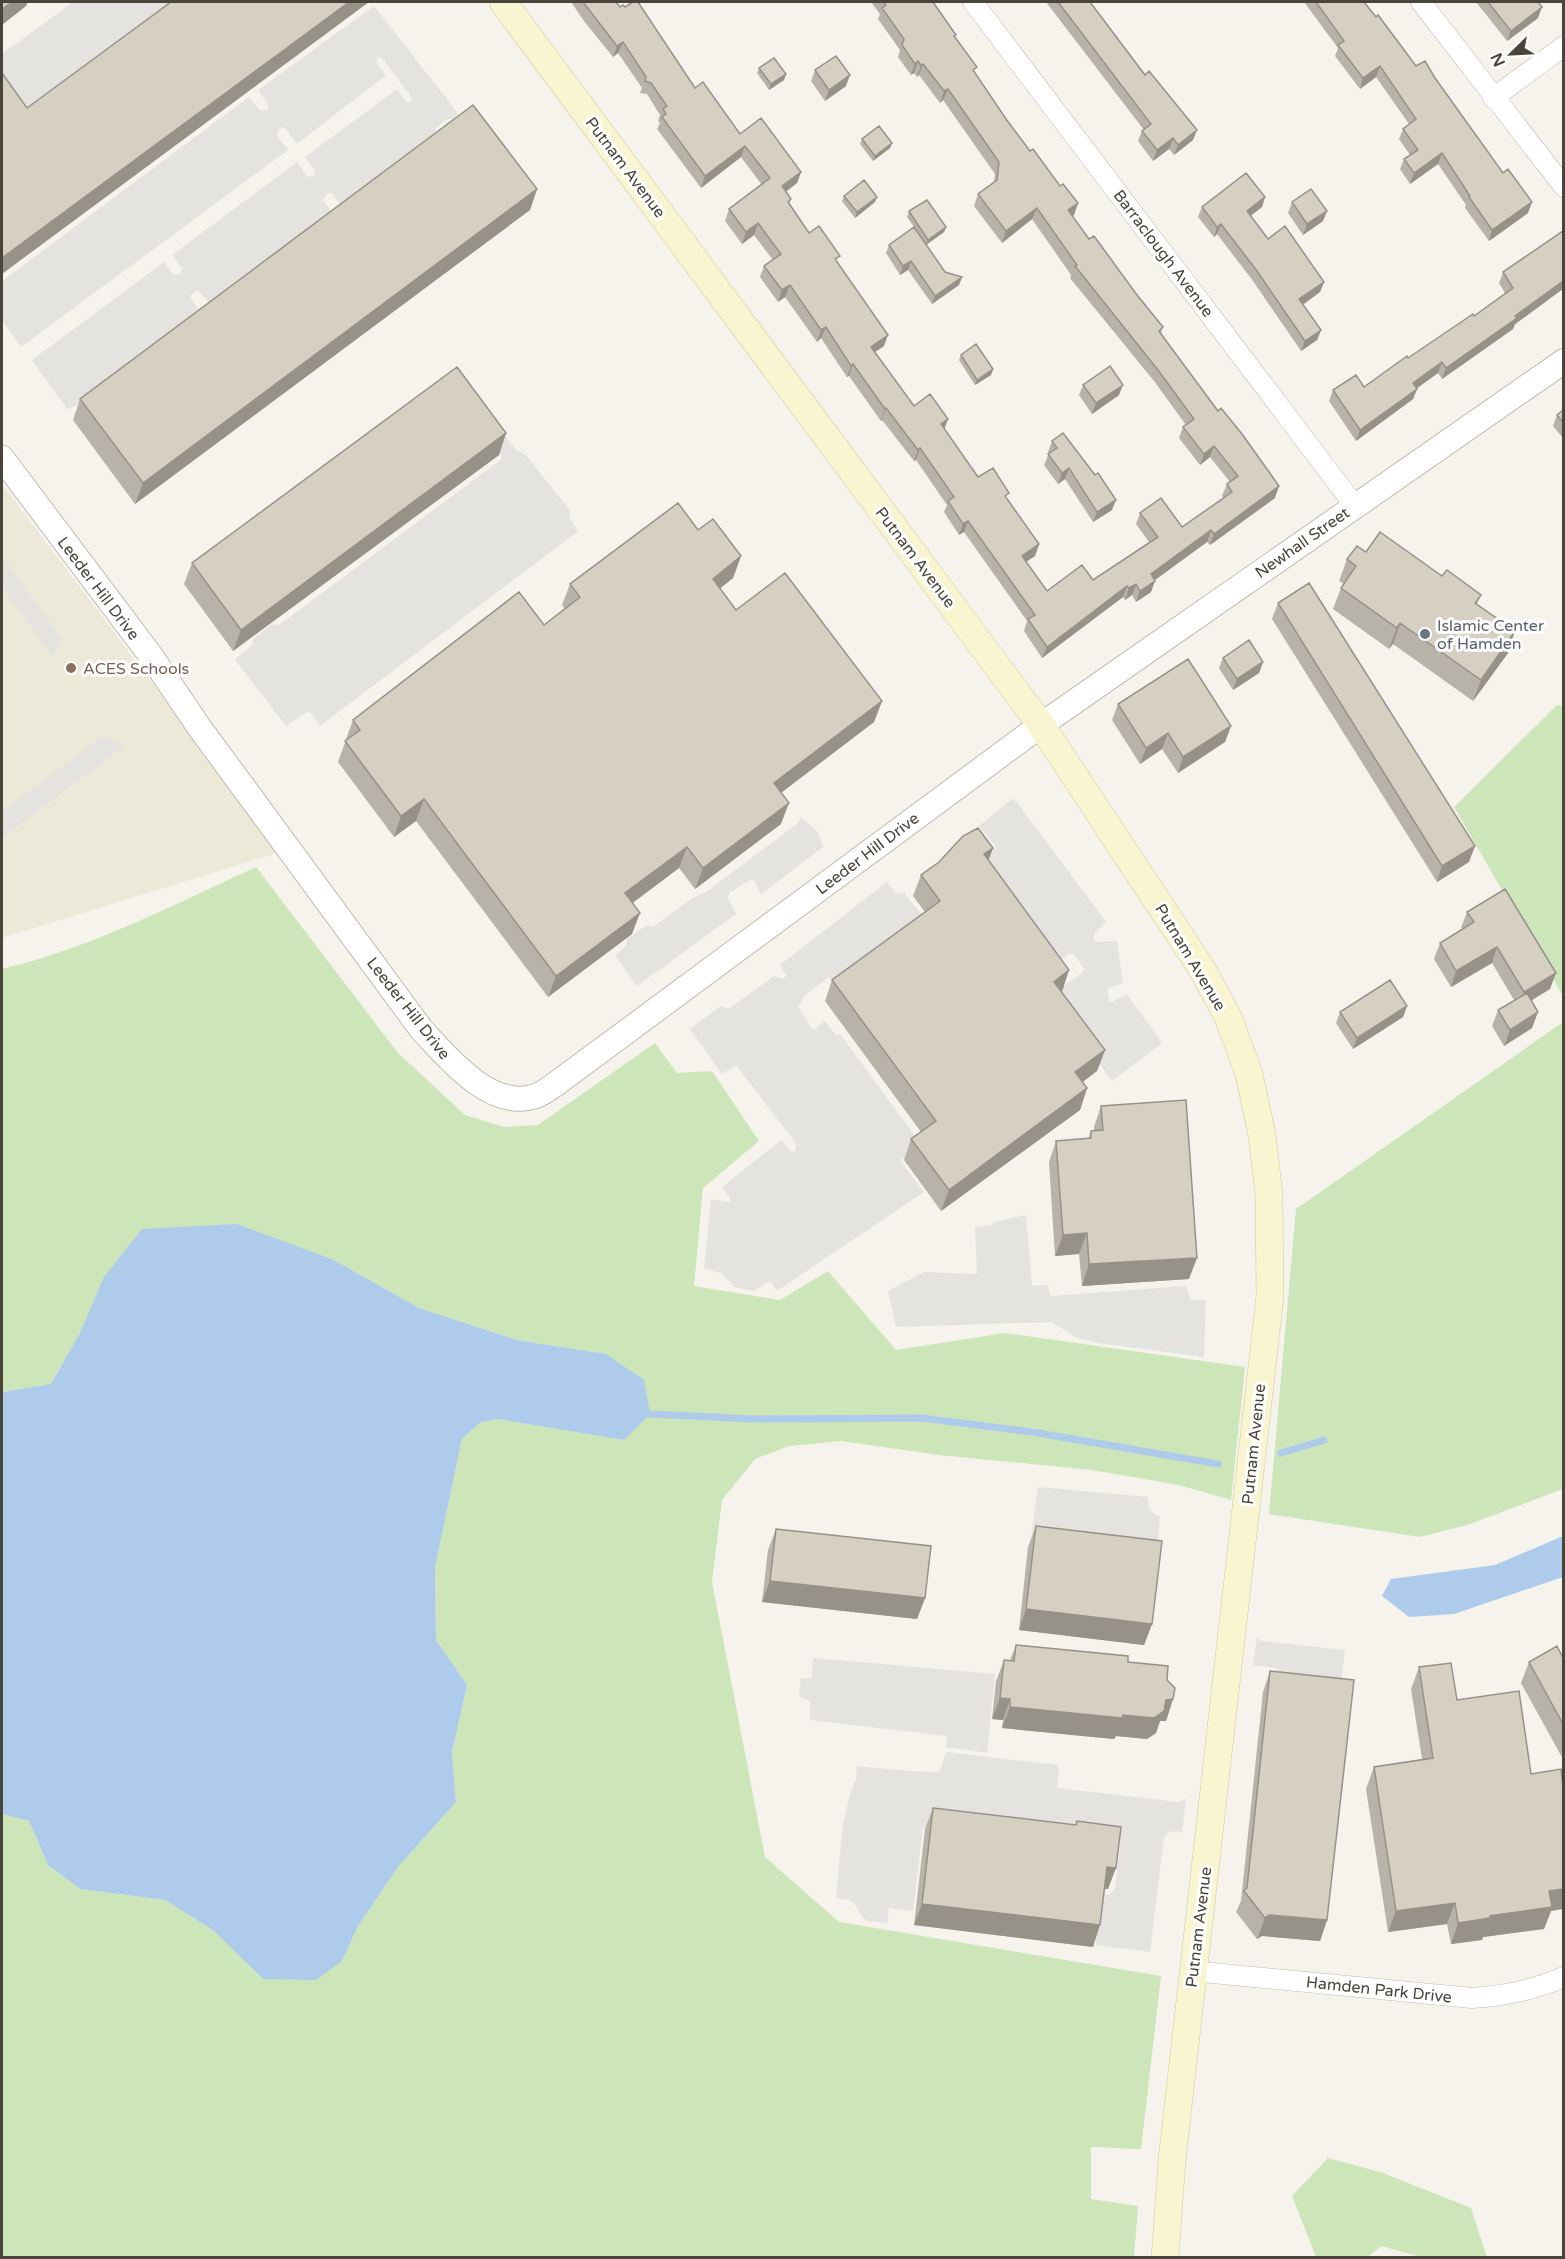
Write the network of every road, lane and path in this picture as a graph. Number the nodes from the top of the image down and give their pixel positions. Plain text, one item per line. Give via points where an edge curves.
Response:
1 (503, 2) edge
2 (973, 2) edge
3 (1421, 2) edge
4 (1563, 46) edge
5 (1493, 98) junction
6 (1563, 187) edge
7 (1563, 361) edge
8 (2, 458) edge
9 (1354, 506) junction
10 (1041, 725) junction
11 (1192, 1971) junction
12 (1563, 1977) edge
13 (1165, 2258) edge

1 - 10 main road, Putnam Avenue
2 - 9 street, Barraclough Avenue
3 - 5 street
4 - 5 street
5 - 6 street
7 - 9 street, Newhall Street
8 - 10 street, Leeder Hill Drive via 421,1029 486,1090 506,1097 532,1098 553,1086
9 - 10 street, Newhall Street
10 - 11 main road, Putnam Avenue via 1202,969 1228,1017 1249,1074 1262,1135 1269,1195 1270,1296
11 - 12 street, Hamden Park Drive via 1472,1998 1516,1993
11 - 13 main road, Putnam Avenue

